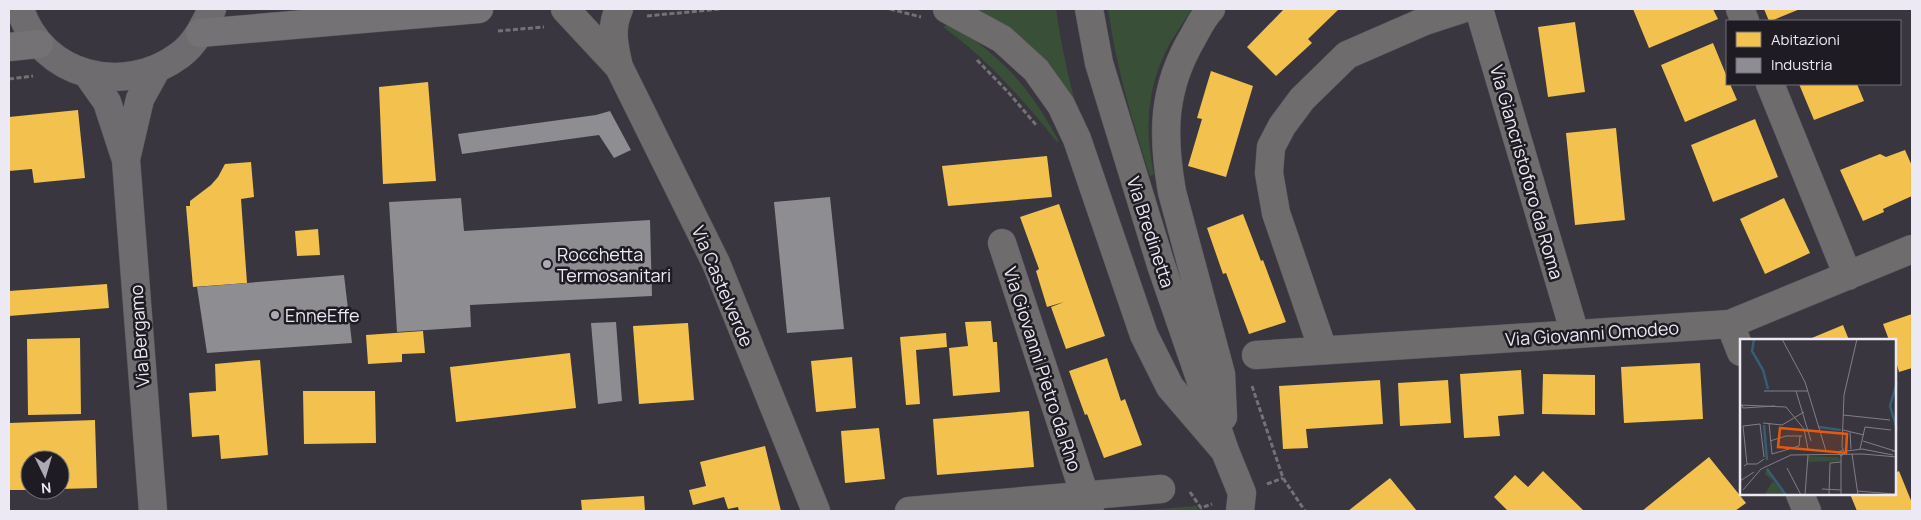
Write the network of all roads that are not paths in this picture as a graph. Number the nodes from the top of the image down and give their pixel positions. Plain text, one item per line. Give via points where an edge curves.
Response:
1 (20, 9) edge
2 (212, 9) edge
3 (479, 9) edge
4 (565, 9) edge
5 (948, 9) edge
6 (1088, 9) edge
7 (1211, 9) edge
8 (1462, 9) edge
9 (1479, 9) edge
10 (351, 14) edge
11 (617, 14) edge
12 (200, 33) junction
13 (39, 44) junction
14 (9, 47) edge
15 (619, 67) junction
16 (156, 70) junction
17 (88, 75) junction
18 (1770, 85) edge
19 (126, 160) junction
20 (1002, 243) dead end
21 (1912, 248) edge
22 (1848, 276) junction
23 (1730, 324) junction
24 (1575, 334) junction
25 (1740, 349) edge
26 (1324, 350) junction
27 (1256, 355) dead end
28 (1225, 451) junction
29 (1161, 489) dead end
30 (1800, 495) edge
31 (1241, 502) edge
32 (1087, 503) edge
33 (152, 511) edge
34 (816, 511) edge
35 (909, 511) edge
36 (1262, 511) edge
37 (1807, 511) edge

1 - 13 main road
2 - 12 main road
3 - 10 highway
4 - 15 street, Via Castelverde
5 - 28 street via 1002,39 1036,70 1061,105 1077,139 1144,335 1170,388
6 - 28 street, Via Bredinetta via 1099,64 1126,155
7 - 28 street via 1184,53 1172,84 1165,124 1172,192 1221,374
8 - 26 street via 1424,21 1347,55 1302,99 1271,147 1269,173 1276,213
9 - 24 street, Via Giancristoforo da Roma
10 - 12 highway
11 - 15 street, Via Castelverde via 614,47
12 - 16 main road via 181,55
13 - 14 highway
13 - 17 main road via 61,63
15 - 34 street, Via Castelverde via 716,263
16 - 17 main road via 122,78
16 - 19 main road, Via Bergamo via 140,99
17 - 19 main road, Via Bergamo via 107,102
18 - 22 street
19 - 33 main road, Via Bergamo
20 - 32 street, Via Giovanni Pietro da Rho
21 - 22 street, Via Giovanni Omodeo
22 - 23 street, Via Giovanni Omodeo
23 - 24 street, Via Giovanni Omodeo
23 - 25 street
24 - 26 street, Via Giovanni Omodeo
26 - 27 street, Via Giovanni Omodeo
28 - 31 street, Via Bredinetta
29 - 32 street, Via Giovanni Pietro da Rho
30 - 37 street
31 - 36 street
32 - 35 street, Via Giovanni Pietro da Rho

